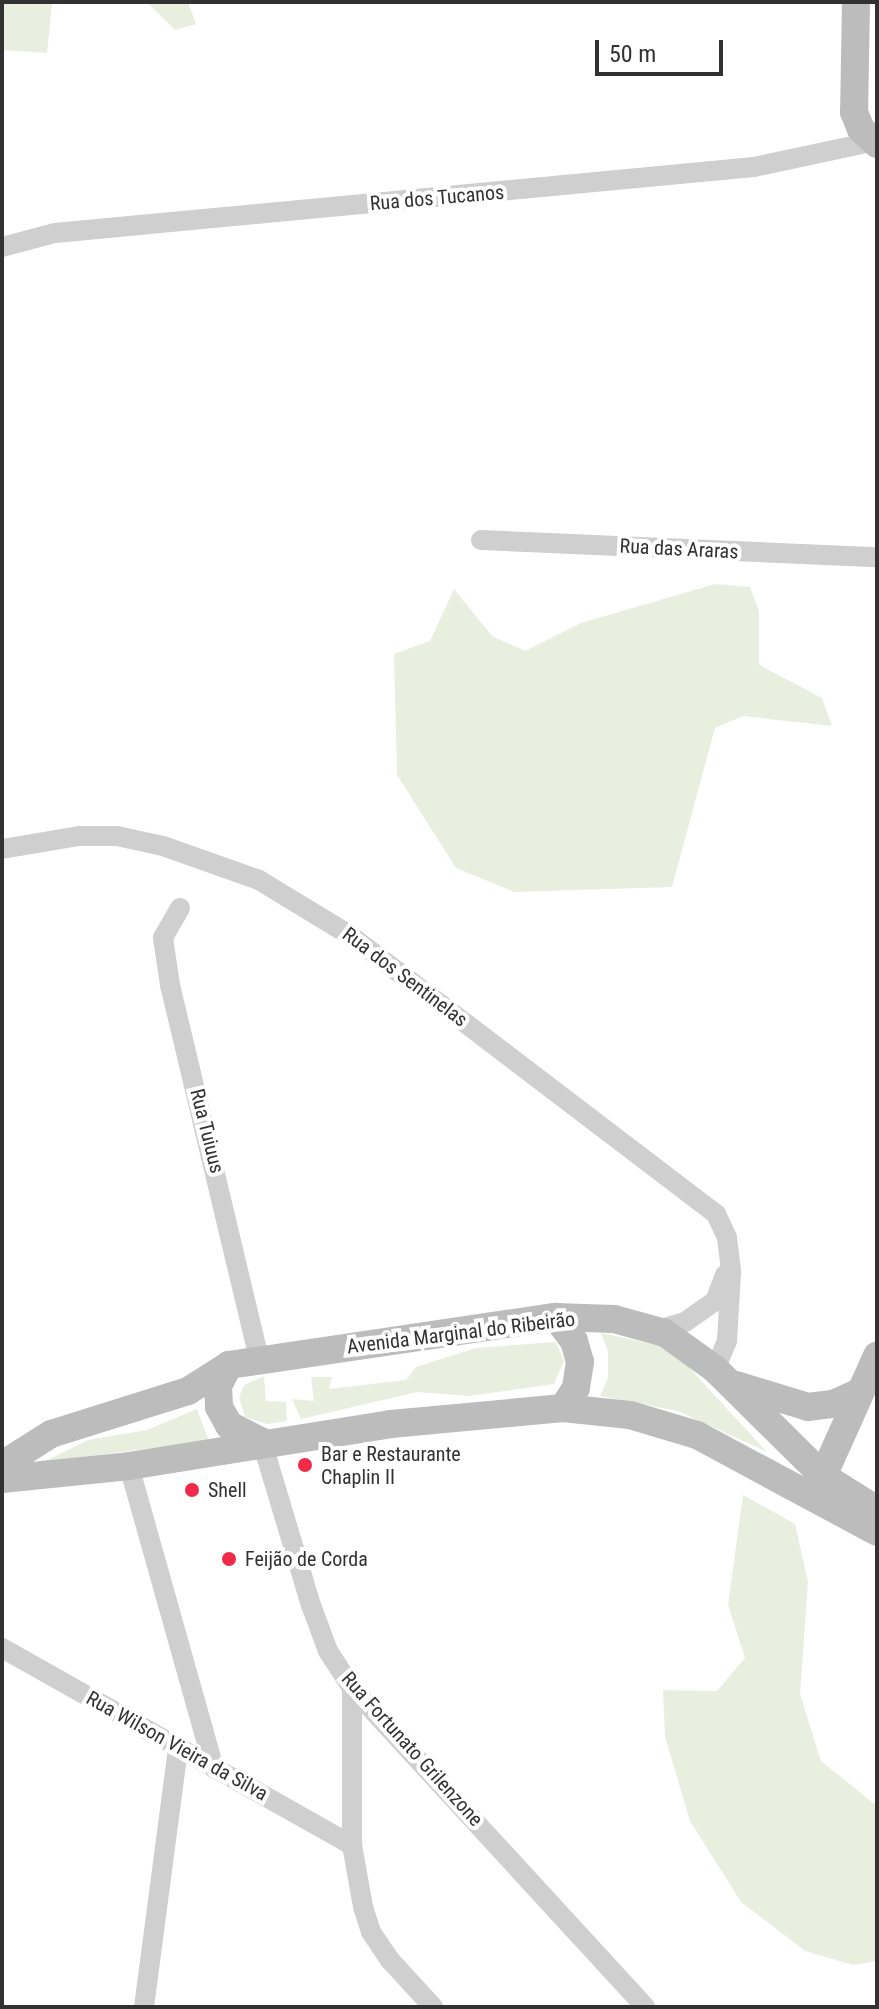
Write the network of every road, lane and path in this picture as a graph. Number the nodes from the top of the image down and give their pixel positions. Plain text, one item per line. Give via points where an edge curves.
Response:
1 (856, 2) edge
2 (874, 143) edge
3 (2, 247) edge
4 (481, 540) dead end
5 (877, 557) edge
6 (2, 849) edge
7 (180, 908) dead end
8 (729, 1260) junction
9 (556, 1317) junction
10 (657, 1330) junction
11 (877, 1356) edge
12 (259, 1359) junction
13 (229, 1365) junction
14 (723, 1376) junction
15 (858, 1393) junction
16 (563, 1408) junction
17 (262, 1442) junction
18 (2, 1465) edge
19 (129, 1466) junction
20 (823, 1476) junction
21 (2, 1479) edge
22 (877, 1510) edge
23 (877, 1532) edge
24 (2, 1648) edge
25 (352, 1688) junction
26 (178, 1750) junction
27 (214, 1768) junction
28 (352, 1845) junction
29 (144, 2007) edge
30 (433, 2007) edge
31 (645, 2007) edge

1 - 2 main road via 851,89 857,121
2 - 3 street, Rua dos Tucanos via 754,167 55,233
4 - 5 street, Rua das Araras
6 - 8 street, Rua dos Sentinelas via 79,836 117,836 209,859 310,908 696,1197 723,1224
7 - 12 street, Rua Tuiuus via 163,938 170,985
8 - 10 street via 715,1301 685,1322
8 - 14 street, Rua dos Sentinelas
9 - 10 main road, Avenida Marginal do Ribeirão via 614,1319
9 - 12 main road, Avenida Marginal do Ribeirão
9 - 16 main road via 574,1341 580,1362 576,1388
10 - 14 main road, Avenida Marginal do Ribeirão
11 - 15 main road
12 - 13 main road, Avenida Marginal do Ribeirão
13 - 17 main road via 218,1386 219,1407 229,1425
13 - 18 main road, Avenida Marginal do Ribeirão via 188,1391 51,1434
14 - 15 main road via 808,1407
14 - 20 main road, Avenida Marginal do Ribeirão
15 - 20 main road
16 - 17 main road
16 - 23 main road via 630,1415 697,1435
17 - 19 main road
17 - 25 street, Rua Fortunato Grilenzone via 311,1605 328,1651
19 - 21 main road
19 - 27 street
20 - 22 main road, Avenida Marginal do Ribeirão
24 - 26 street, Rua Wilson Vieira da Silva
25 - 28 street
25 - 31 street, Rua Fortunato Grilenzone
26 - 27 street, Rua Wilson Vieira da Silva
26 - 29 street
27 - 28 street, Rua Wilson Vieira da Silva
28 - 30 street via 371,1932

